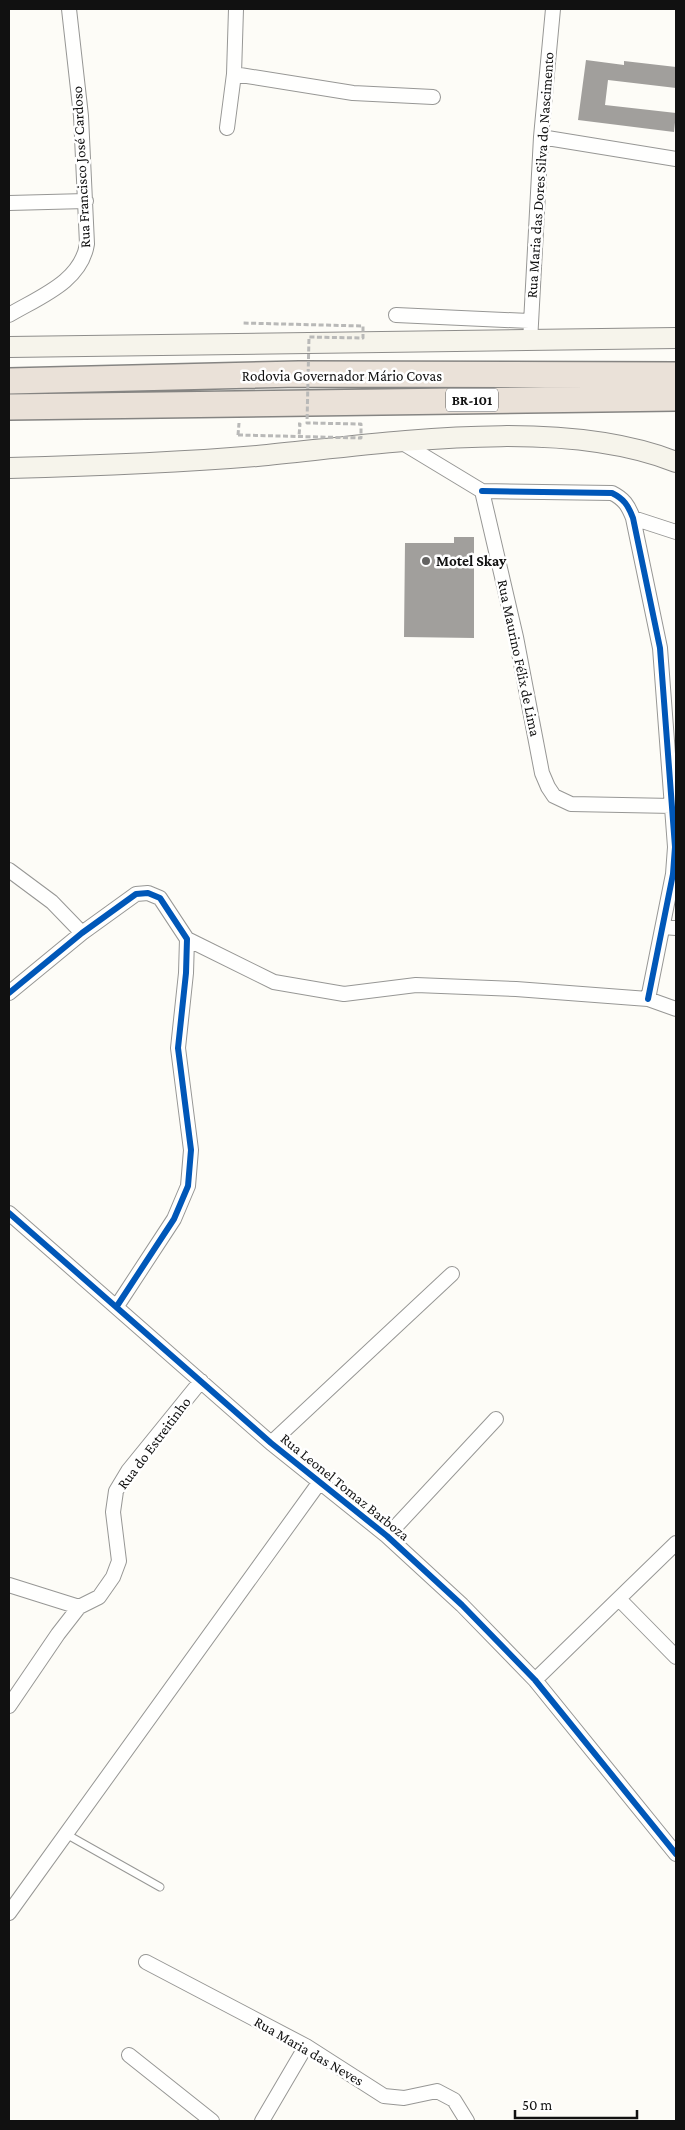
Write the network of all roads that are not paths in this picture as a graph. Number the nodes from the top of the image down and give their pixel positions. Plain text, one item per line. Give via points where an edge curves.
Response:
1 (69, 9) edge
2 (236, 9) edge
3 (553, 9) edge
4 (234, 74) junction
5 (433, 97) dead end
6 (227, 128) dead end
7 (541, 138) junction
8 (676, 159) edge
9 (86, 201) junction
10 (9, 202) edge
11 (396, 314) dead end
12 (9, 315) edge
13 (530, 321) junction
14 (676, 338) edge
15 (530, 342) junction
16 (9, 347) edge
17 (676, 376) edge
18 (9, 381) edge
19 (676, 398) edge
20 (626, 399) junction
21 (676, 404) edge
22 (9, 407) edge
23 (401, 442) junction
24 (676, 462) edge
25 (9, 468) edge
26 (482, 491) junction
27 (632, 518) junction
28 (676, 532) edge
29 (673, 806) junction
30 (9, 870) edge
31 (670, 928) edge
32 (82, 934) junction
33 (187, 939) junction
34 (9, 993) edge
35 (648, 999) junction
36 (676, 1009) edge
37 (9, 1213) edge
38 (452, 1274) dead end
39 (116, 1306) junction
40 (201, 1381) junction
41 (496, 1420) dead end
42 (271, 1443) junction
43 (319, 1482) junction
44 (386, 1536) junction
45 (676, 1543) edge
46 (9, 1585) edge
47 (619, 1599) junction
48 (78, 1607) junction
49 (676, 1657) edge
50 (535, 1680) junction
51 (9, 1705) edge
52 (66, 1834) junction
53 (676, 1854) edge
54 (160, 1887) dead end
55 (9, 1913) edge
56 (146, 1962) dead end
57 (306, 2046) junction
58 (129, 2055) dead end
59 (212, 2121) edge
60 (262, 2121) edge
61 (467, 2121) edge

1 - 9 street, Rua Francisco José Cardoso via 81,116
2 - 4 street
3 - 7 street, Rua Maria das Dores Silva do Nascimento
4 - 5 street via 353,93
4 - 6 street
7 - 8 street
7 - 13 street, Rua Maria das Dores Silva do Nascimento
9 - 10 street
9 - 12 street, Rua Francisco José Cardoso via 87,244 85,258 78,270
11 - 13 street
13 - 15 street, Rua Maria das Dores Silva do Nascimento
14 - 15 main road
15 - 16 main road
17 - 18 highway, Rodovia Governador Mário Covas / BR-101 via 299,374
19 - 20 highway, Rodovia Governador Mário Covas / BR-101
20 - 21 highway
20 - 22 highway, Rodovia Governador Mário Covas / BR-101
23 - 24 main road via 554,438 635,449
23 - 25 main road via 154,463
23 - 26 street
26 - 27 street via 612,493 628,506
26 - 29 street, Rua Maurino Félix de Lima via 516,637 542,773 548,787 554,796 572,804
27 - 28 street
27 - 29 street via 660,648
29 - 31 street via 675,847
30 - 32 street via 52,902
31 - 35 street
32 - 33 street via 136,894 142,893 160,898
32 - 34 street
33 - 35 street via 274,982 344,994 416,985
33 - 39 street via 178,1048 191,1150 188,1186 174,1219
35 - 36 street
37 - 39 street, Rua Leonel Tomaz Barboza
38 - 42 street
39 - 40 street, Rua Leonel Tomaz Barboza
40 - 42 street, Rua Leonel Tomaz Barboza
40 - 48 street, Rua do Estreitinho via 121,1481 113,1512 119,1553 117,1569 103,1594
41 - 44 street
42 - 43 street, Rua Leonel Tomaz Barboza
43 - 44 street, Rua Leonel Tomaz Barboza
43 - 52 street
44 - 50 street, Rua Leonel Tomaz Barboza via 462,1605
45 - 47 street
46 - 48 street
47 - 49 street
47 - 50 street
48 - 51 street, Rua do Estreitinho
50 - 53 street, Rua Leonel Tomaz Barboza
52 - 54 lane
52 - 55 street
56 - 57 street, Rua Maria das Neves
57 - 60 street
57 - 61 street, Rua Maria das Neves via 384,2096 404,2098 436,2091 454,2100
58 - 59 street

